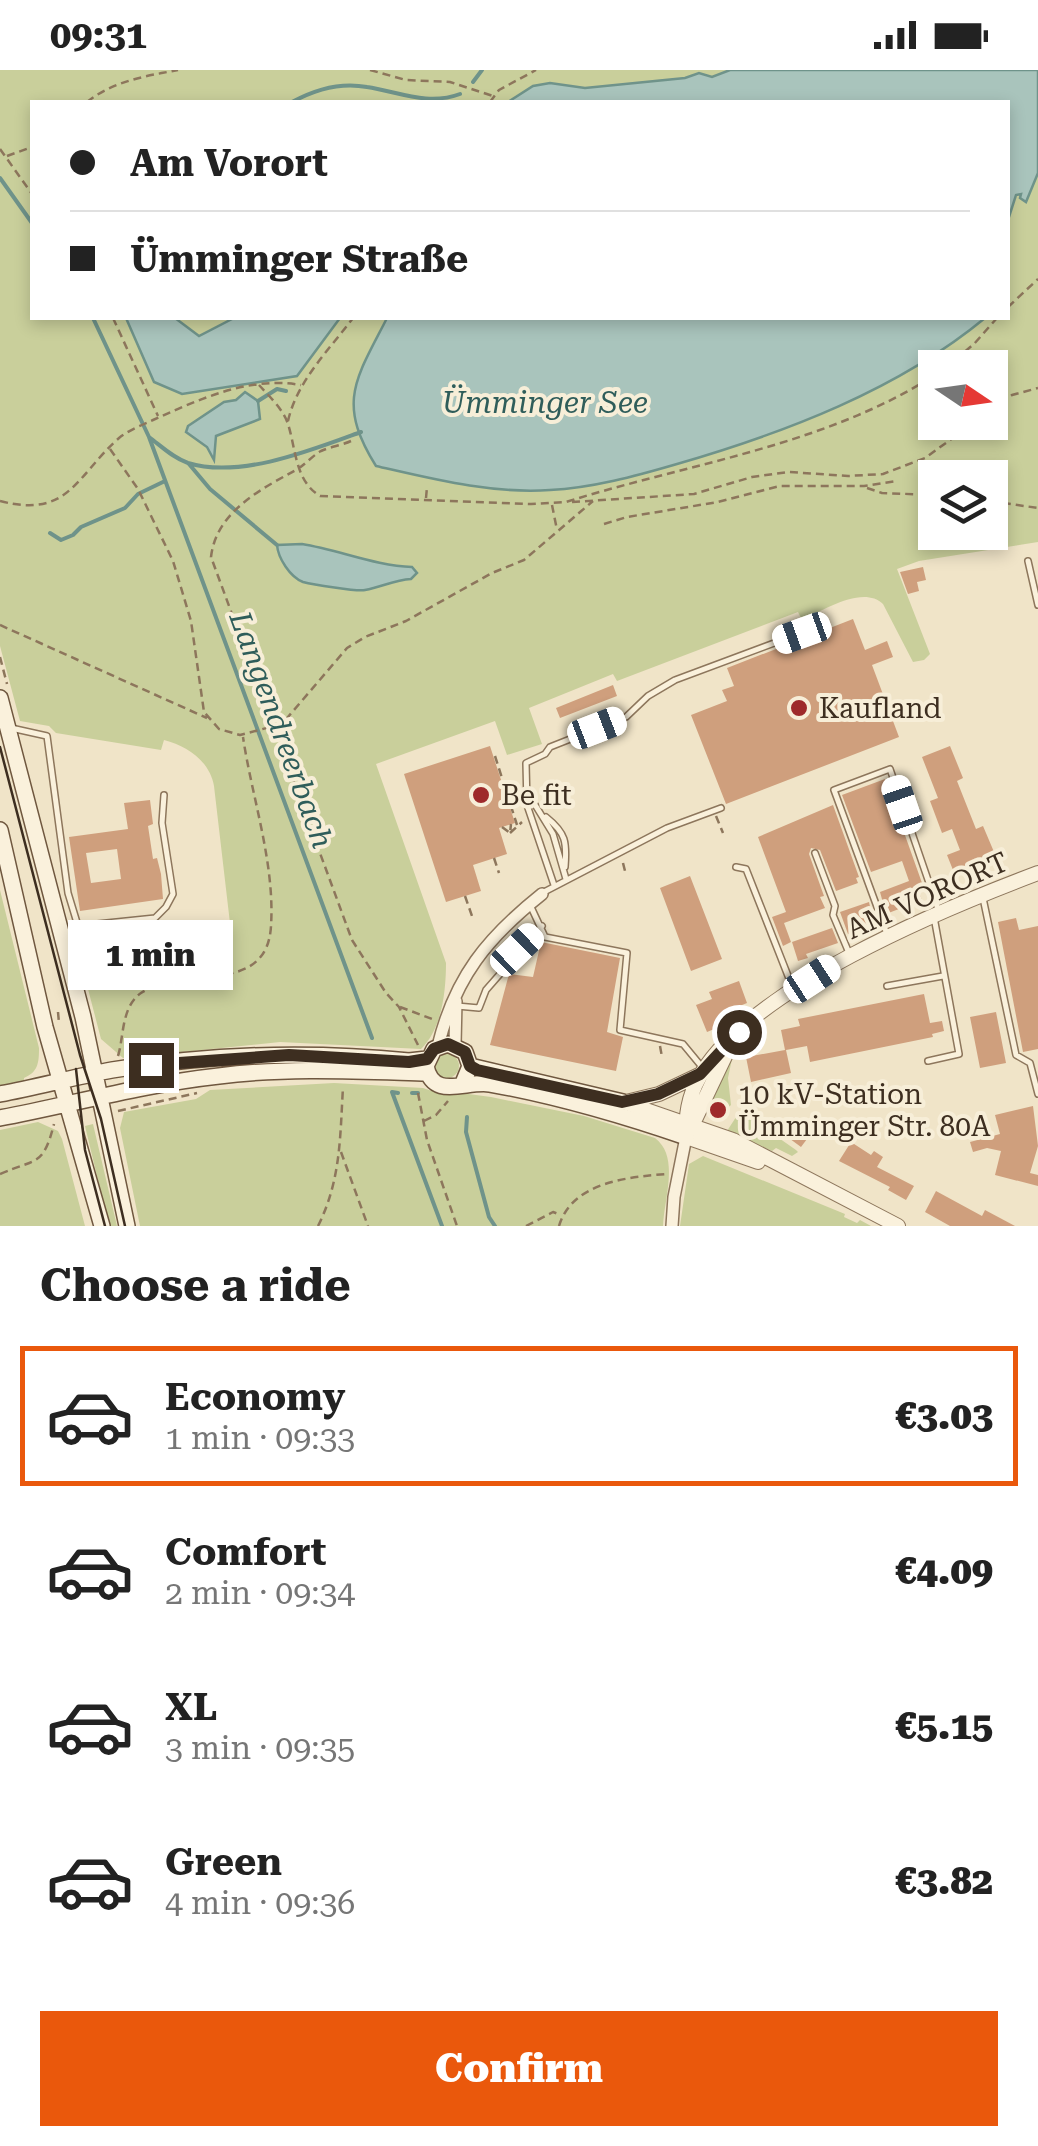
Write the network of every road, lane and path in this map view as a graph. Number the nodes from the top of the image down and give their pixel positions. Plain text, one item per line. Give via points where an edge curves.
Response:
1 (178, 70) edge
2 (370, 70) edge
3 (536, 70) edge
4 (493, 96) junction
5 (90, 100) edge
6 (491, 100) edge
7 (30, 147) edge
8 (0, 148) edge
9 (6, 157) junction
10 (30, 191) edge
11 (1038, 279) edge
12 (1010, 305) edge
13 (114, 320) edge
14 (351, 320) edge
15 (996, 320) edge
16 (967, 350) edge
17 (259, 385) junction
18 (302, 385) junction
19 (918, 385) edge
20 (1038, 388) edge
21 (1008, 398) edge
22 (159, 417) junction
23 (288, 423) junction
24 (952, 440) edge
25 (352, 441) dead end
26 (110, 449) junction
27 (299, 469) junction
28 (848, 476) junction
29 (897, 481) dead end
30 (864, 486) junction
31 (428, 487) dead end
32 (593, 494) junction
33 (918, 494) edge
34 (426, 500) junction
35 (592, 501) junction
36 (0, 502) edge
37 (566, 502) junction
38 (551, 503) junction
39 (1008, 504) edge
40 (1038, 508) edge
41 (604, 524) dead end
42 (557, 530) junction
43 (1028, 562) dead end
44 (1038, 605) edge
45 (0, 626) edge
46 (802, 633) dead end
47 (0, 698) edge
48 (208, 718) junction
49 (273, 726) junction
50 (8, 728) junction
51 (242, 735) junction
52 (494, 756) dead end
53 (526, 773) junction
54 (503, 781) junction
55 (527, 792) junction
56 (164, 795) dead end
57 (718, 809) joint
58 (519, 810) dead end
59 (511, 824) dead end
60 (517, 824) junction
61 (502, 827) dead end
62 (0, 830) edge
63 (510, 833) junction
64 (723, 833) dead end
65 (815, 853) dead end
66 (494, 858) dead end
67 (736, 867) dead end
68 (66, 870) junction
69 (74, 870) dead end
70 (499, 873) dead end
71 (1038, 873) edge
72 (565, 875) junction
73 (554, 886) junction
74 (542, 894) joint
75 (983, 895) junction
76 (466, 896) dead end
77 (529, 904) junction
78 (936, 914) junction
79 (472, 916) dead end
80 (542, 926) junction
81 (888, 937) junction
82 (850, 957) junction
83 (944, 976) junction
84 (887, 986) dead end
85 (794, 990) junction
86 (399, 1006) junction
87 (453, 1006) junction
88 (58, 1012) dead end
89 (437, 1021) dead end
90 (59, 1023) dead end
91 (433, 1054) junction
92 (112, 1058) dead end
93 (928, 1061) dead end
94 (470, 1066) junction
95 (706, 1073) junction
96 (95, 1074) junction
97 (60, 1081) junction
98 (457, 1085) junction
99 (202, 1089) dead end
100 (418, 1093) dead end
101 (0, 1094) edge
102 (342, 1094) dead end
103 (1038, 1094) edge
104 (100, 1096) junction
105 (622, 1102) junction
106 (68, 1104) junction
107 (120, 1109) dead end
108 (0, 1118) edge
109 (422, 1121) junction
110 (54, 1124) dead end
111 (688, 1128) junction
112 (341, 1151) junction
113 (678, 1173) junction
114 (0, 1174) edge
115 (562, 1216) junction
116 (102, 1226) edge
117 (127, 1226) edge
118 (318, 1226) edge
119 (368, 1226) edge
120 (457, 1226) edge
121 (526, 1226) edge
122 (558, 1226) edge
123 (672, 1226) edge
124 (898, 1226) edge

1 - 5 path via 122,83
2 - 4 path
3 - 4 path
4 - 6 path
7 - 9 path
8 - 9 path
9 - 10 path
11 - 12 path
13 - 22 path
14 - 18 path
15 - 16 path
17 - 18 path
17 - 22 path via 209,395
17 - 23 path
18 - 23 path
19 - 32 path via 808,434
20 - 21 path
22 - 26 path
23 - 27 path
24 - 28 path via 910,466
25 - 27 path via 319,452
26 - 36 path via 61,500 35,506
26 - 48 path via 173,562
27 - 34 path via 320,496
27 - 49 path via 236,509 211,554
28 - 30 path
28 - 35 path via 789,472 694,494
29 - 30 path
30 - 33 path
30 - 41 path via 780,486
31 - 34 path
32 - 35 path
32 - 37 path
34 - 38 path
35 - 37 path
35 - 42 path
37 - 38 path
38 - 42 path
39 - 40 path
42 - 49 path via 524,560 347,648 286,720
43 - 44 lane
45 - 48 path
46 - 53 lane via 675,680 626,718 550,747 526,763
47 - 50 main road
48 - 51 path
49 - 51 path
49 - 86 path via 352,940
50 - 68 lane via 47,736
50 - 96 main road
51 - 92 path via 270,894 265,950 249,969 140,994 127,1013 120,1054
52 - 54 path
53 - 54 path
53 - 55 lane
54 - 60 path
55 - 72 lane via 544,815
55 - 73 lane
56 - 68 lane via 172,894 155,918 78,926
57 - 64 path
57 - 72 lane
58 - 60 path via 523,823
59 - 63 path
60 - 63 path
61 - 63 path
62 - 97 main road
65 - 82 lane
66 - 70 path
67 - 85 lane via 746,869
68 - 69 lane
71 - 75 street, AM VORORT
72 - 73 lane
73 - 74 lane
74 - 77 street
75 - 78 street, AM VORORT
75 - 103 lane via 1016,1055 1030,1063
76 - 79 path
77 - 80 lane
77 - 87 street via 482,949
78 - 81 street, AM VORORT
78 - 81 lane via 890,769 834,790
78 - 83 lane
80 - 87 lane via 486,990 479,1008
80 - 95 lane via 544,936 627,953 620,1030 683,1044
81 - 82 street, AM VORORT
82 - 85 street, AM VORORT
83 - 84 lane
83 - 93 lane via 959,1054
85 - 95 street, AM VORORT via 739,1032
86 - 89 path
86 - 91 path
87 - 91 street
88 - 90 path
91 - 94 main road via 465,1052
91 - 96 main road via 409,1062 349,1056 188,1060
91 - 98 main road via 439,1086
91 - 104 main road via 344,1070 224,1075
94 - 98 main road
94 - 105 main road
95 - 105 street, AM VORORT
95 - 111 street, AM VORORT
96 - 97 main road
96 - 104 main road
97 - 101 main road
97 - 106 main road
98 - 109 path via 436,1116
98 - 111 main road via 484,1083
99 - 107 path
100 - 109 path
102 - 112 path
104 - 106 main road
104 - 117 main road
105 - 111 street
106 - 108 main road
106 - 116 main road
109 - 120 path
110 - 114 path via 41,1159
111 - 113 street
111 - 124 street
112 - 118 path
112 - 119 path
113 - 115 path via 601,1185
113 - 123 street
115 - 121 path via 553,1212
115 - 122 path

